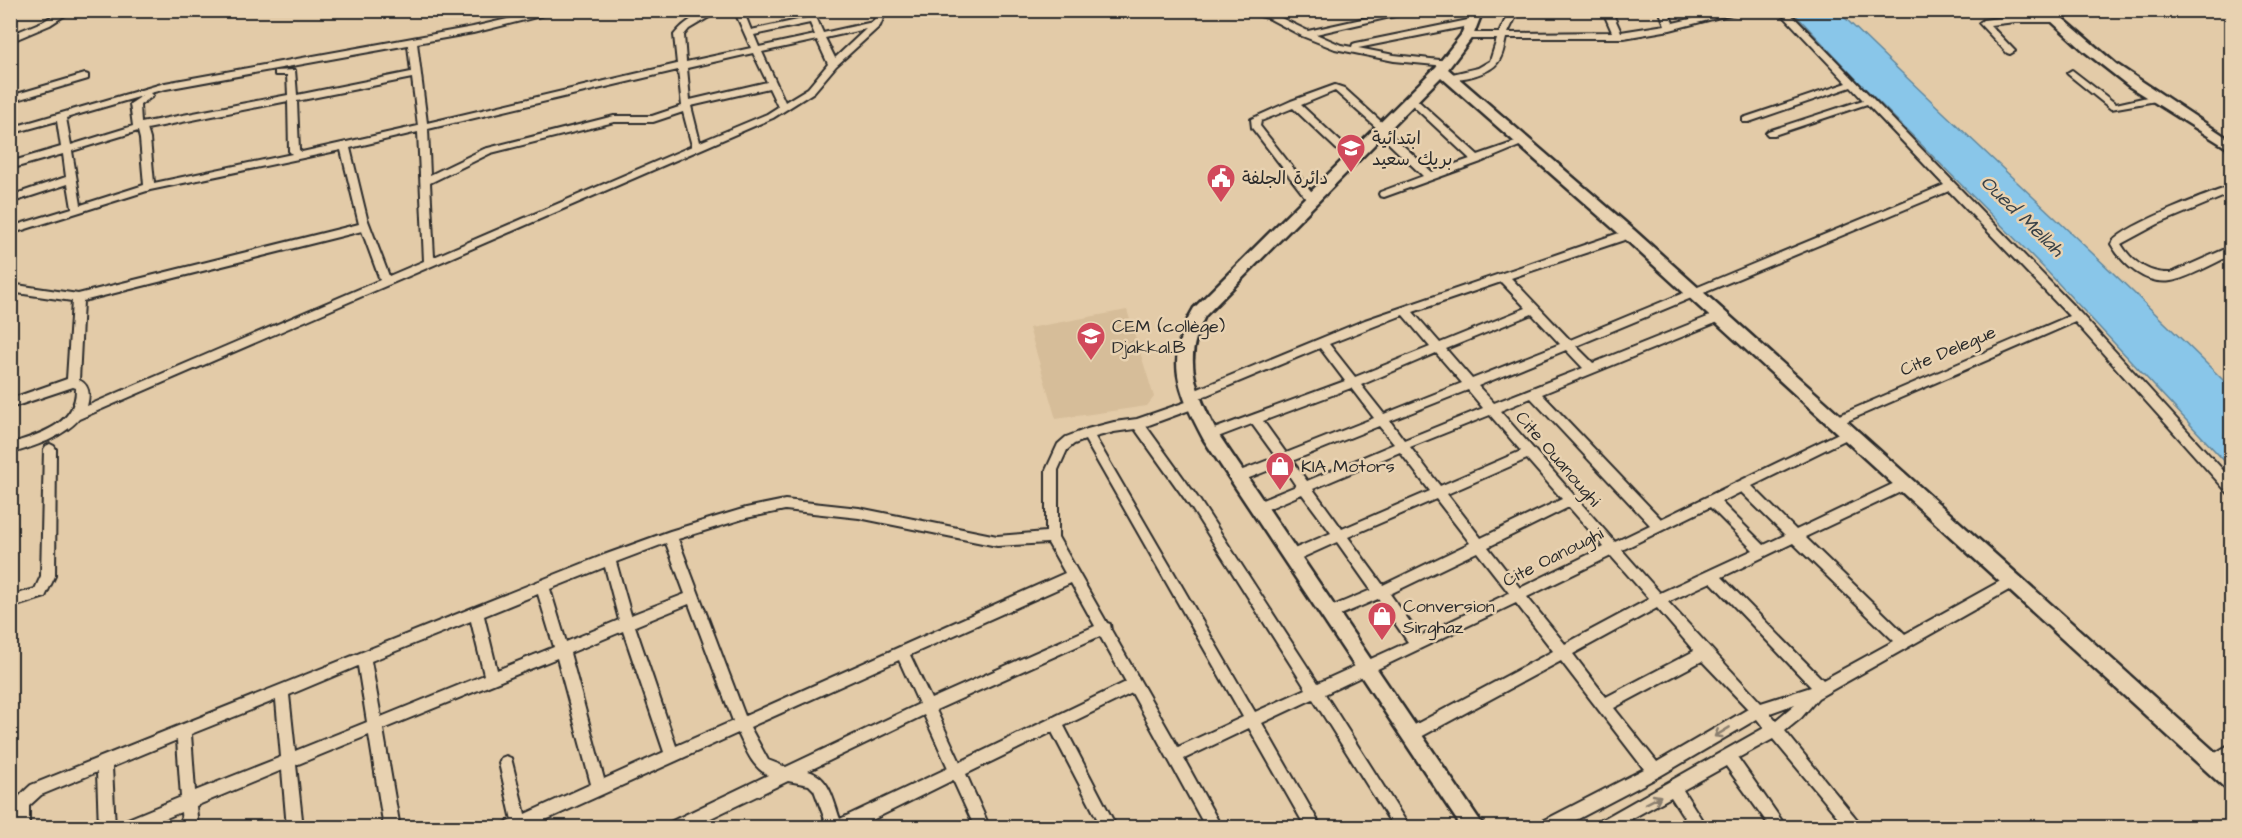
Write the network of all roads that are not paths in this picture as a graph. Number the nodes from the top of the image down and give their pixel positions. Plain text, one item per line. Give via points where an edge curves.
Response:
1 (69, 10) edge
2 (560, 10) edge
3 (717, 10) edge
4 (738, 10) edge
5 (877, 10) edge
6 (1240, 10) edge
7 (1306, 10) edge
8 (1417, 10) edge
9 (1515, 10) edge
10 (1582, 10) edge
11 (1663, 10) edge
12 (1743, 10) edge
13 (1782, 10) edge
14 (1270, 13) edge
15 (810, 15) edge
16 (2050, 15) edge
17 (1472, 23) edge
18 (877, 24) junction
19 (1670, 27) junction
20 (748, 33) junction
21 (1305, 34) junction
22 (1618, 35) junction
23 (820, 36) junction
24 (1502, 36) junction
25 (10, 39) edge
26 (412, 41) junction
27 (1346, 48) junction
28 (756, 50) junction
29 (2010, 51) dead end
30 (833, 64) junction
31 (681, 66) junction
32 (1446, 70) junction
33 (416, 74) junction
34 (2072, 74) dead end
35 (85, 77) dead end
36 (772, 84) junction
37 (1852, 84) junction
38 (291, 98) junction
39 (2156, 98) junction
40 (10, 99) edge
41 (1412, 100) junction
42 (1868, 101) junction
43 (1294, 103) junction
44 (686, 106) junction
45 (783, 108) junction
46 (61, 116) junction
47 (1746, 120) dead end
48 (141, 128) junction
49 (423, 128) junction
50 (1382, 130) junction
51 (10, 131) edge
52 (1771, 132) dead end
53 (1524, 142) junction
54 (345, 146) junction
55 (2232, 147) edge
56 (697, 148) junction
57 (67, 150) junction
58 (299, 154) junction
59 (1353, 159) junction
60 (1477, 160) junction
61 (10, 166) edge
62 (1431, 177) junction
63 (72, 179) junction
64 (425, 181) junction
65 (1951, 186) junction
66 (149, 187) junction
67 (2232, 189) edge
68 (1384, 194) dead end
69 (10, 200) edge
70 (1313, 200) junction
71 (77, 209) junction
72 (366, 226) junction
73 (10, 231) edge
74 (1629, 234) junction
75 (2232, 250) edge
76 (429, 263) junction
77 (1503, 277) junction
78 (386, 280) junction
79 (10, 288) edge
80 (1692, 293) junction
81 (78, 298) junction
82 (1533, 309) junction
83 (1405, 310) junction
84 (1719, 317) junction
85 (2077, 317) junction
86 (1322, 343) junction
87 (1568, 345) junction
88 (1438, 348) junction
89 (1590, 369) junction
90 (73, 382) junction
91 (1353, 383) junction
92 (1469, 385) junction
93 (1533, 392) junction
94 (1192, 401) junction
95 (10, 404) edge
96 (1490, 409) junction
97 (77, 415) junction
98 (1255, 419) junction
99 (1382, 421) junction
100 (1834, 422) junction
101 (1138, 424) junction
102 (1087, 434) junction
103 (1847, 434) junction
104 (1210, 435) junction
105 (1401, 446) junction
106 (10, 449) edge
107 (50, 449) dead end
108 (1529, 453) junction
109 (1285, 459) junction
110 (1239, 477) junction
111 (1742, 485) junction
112 (1903, 485) junction
113 (1305, 487) junction
114 (2232, 489) edge
115 (1437, 492) junction
116 (1711, 500) junction
117 (1570, 501) junction
118 (1259, 507) junction
119 (1658, 525) junction
120 (1339, 535) junction
121 (670, 536) junction
122 (1796, 536) junction
123 (1052, 537) junction
124 (1479, 545) junction
125 (1611, 548) junction
126 (1762, 552) junction
127 (1292, 556) junction
128 (609, 559) junction
129 (1075, 575) junction
130 (1712, 575) junction
131 (2011, 582) junction
132 (542, 585) junction
133 (1381, 591) junction
134 (694, 596) junction
135 (1518, 596) junction
136 (1658, 601) junction
137 (10, 602) edge
138 (476, 612) junction
139 (1331, 613) junction
140 (627, 624) junction
141 (1105, 628) junction
142 (1904, 642) junction
143 (1418, 644) junction
144 (562, 650) junction
145 (902, 652) junction
146 (1563, 653) junction
147 (1704, 653) junction
148 (364, 659) junction
149 (1367, 668) junction
150 (492, 679) junction
151 (1136, 684) junction
152 (1316, 691) junction
153 (1818, 691) junction
154 (282, 693) junction
155 (1604, 706) junction
156 (927, 707) junction
157 (1758, 710) junction
158 (1253, 720) junction
159 (1055, 723) junction
160 (741, 724) junction
161 (375, 726) junction
162 (1775, 729) junction
163 (184, 731) junction
164 (1412, 734) junction
165 (2232, 750) edge
166 (672, 755) junction
167 (1176, 756) junction
168 (1728, 756) junction
169 (288, 762) junction
170 (104, 763) junction
171 (506, 763) dead end
172 (2212, 763) junction
173 (956, 771) junction
174 (1655, 771) junction
175 (790, 774) junction
176 (2232, 780) edge
177 (599, 788) junction
178 (1674, 789) junction
179 (188, 803) junction
180 (1624, 822) edge
181 (855, 824) edge
182 (517, 826) edge
183 (21, 828) edge
184 (107, 828) edge
185 (123, 828) edge
186 (190, 828) edge
187 (295, 828) edge
188 (392, 828) edge
189 (674, 828) edge
190 (838, 828) edge
191 (983, 828) edge
192 (1110, 828) edge
193 (1215, 828) edge
194 (1315, 828) edge
195 (1403, 828) edge
196 (1475, 828) edge
197 (1544, 828) edge
198 (1601, 828) edge
199 (1700, 828) edge
200 (1780, 828) edge
201 (1857, 828) edge

1 - 25 street
2 - 26 street
3 - 31 street via 680,32
4 - 20 street
5 - 18 street
6 - 14 street
7 - 14 street
8 - 21 street
9 - 24 street
10 - 22 street via 1609,14
11 - 19 street
12 - 19 street
13 - 37 street
14 - 21 street
15 - 20 street
15 - 23 street
16 - 29 street via 1983,23
16 - 39 street
17 - 24 street
17 - 27 street
17 - 32 street
18 - 23 street
18 - 30 street
19 - 22 street
20 - 28 street
21 - 27 street
22 - 24 street
23 - 28 street
23 - 30 street
24 - 32 street via 1496,59 1489,67
26 - 33 street
26 - 46 street via 165,86
27 - 32 street
28 - 31 street
28 - 36 street
30 - 45 street via 811,90
31 - 44 street
31 - 49 street
32 - 41 street
32 - 53 street
33 - 38 street
33 - 49 street
34 - 39 street via 2114,107
35 - 40 street
36 - 44 street
36 - 45 street
37 - 42 street
37 - 47 street
38 - 48 street
38 - 48 street via 292,74 287,71 154,94 135,104 136,124
38 - 58 street via 294,151
39 - 55 street
41 - 50 street
41 - 60 street
42 - 52 street
42 - 65 street
43 - 50 street via 1338,88
43 - 59 street
43 - 70 street via 1254,122
44 - 56 street
44 - 64 street via 653,119 614,119 488,151
45 - 56 street
46 - 51 street
46 - 57 street
48 - 57 street
48 - 66 street
49 - 54 street
49 - 64 street
50 - 59 street
50 - 62 street
53 - 60 street
53 - 74 street
54 - 58 street
54 - 72 street
56 - 76 street
57 - 61 street
57 - 63 street
58 - 66 street
59 - 70 street
60 - 62 street
62 - 68 street
63 - 69 street
63 - 71 street
64 - 76 street
65 - 80 street
65 - 85 street
66 - 71 street
67 - 75 street via 2154,221 2116,244 2143,273 2162,278
70 - 94 street via 1218,292 1191,325 1182,355
71 - 73 street
72 - 78 street
72 - 81 street
74 - 77 street
74 - 80 street
76 - 78 street
77 - 82 street
77 - 83 street
78 - 97 street
79 - 81 street
80 - 84 street
80 - 87 street
81 - 90 street
82 - 87 street
82 - 88 street
83 - 86 street
83 - 88 street, Cite Ouanoughi
84 - 89 street
84 - 100 street
85 - 100 street, Cite Delegue
85 - 114 street
86 - 91 street
86 - 94 street
87 - 89 street
87 - 92 street
88 - 91 street
88 - 92 street, Cite Ouanoughi
89 - 93 street
90 - 95 street
90 - 97 street via 82,386
91 - 98 street
91 - 99 street
92 - 96 street, Cite Ouanoughi
92 - 99 street
93 - 96 street
93 - 119 street
94 - 101 street
94 - 104 street
96 - 105 street
96 - 108 street, Cite Ouanoughi
97 - 106 street via 49,435
98 - 104 street
98 - 109 street
99 - 105 street
99 - 109 street
100 - 103 street
101 - 102 street
101 - 152 street via 1196,505
102 - 123 street via 1062,447 1052,470
102 - 158 street
103 - 111 street, Cite Oanoughi
103 - 112 street
104 - 110 street
105 - 113 street
105 - 115 street
107 - 137 street via 48,576 40,593
108 - 115 street
108 - 117 street, Cite Ouanoughi
109 - 110 street
109 - 113 street
110 - 118 street
111 - 116 street, Cite Oanoughi
111 - 122 street
112 - 122 street
112 - 131 street
113 - 118 street
113 - 120 street
115 - 120 street
115 - 124 street
116 - 119 street, Cite Oanoughi
116 - 126 street
117 - 124 street
117 - 125 street, Cite Ouanoughi
118 - 127 street
119 - 125 street, Cite Oanoughi
120 - 127 street
120 - 133 street
121 - 123 street via 785,505 859,513 997,541
121 - 128 street
121 - 134 street
122 - 126 street
122 - 142 street
123 - 129 street
124 - 133 street
124 - 135 street
125 - 135 street, Cite Oanoughi
125 - 136 street, Cite Ouanoughi
126 - 130 street
127 - 139 street
128 - 132 street
128 - 140 street
129 - 141 street
129 - 145 street
130 - 136 street
130 - 153 street
131 - 142 street
131 - 172 street
132 - 138 street
132 - 144 street
133 - 139 street
133 - 143 street
134 - 140 street
134 - 160 street
135 - 143 street, Cite Oanoughi
135 - 146 street
136 - 146 street
136 - 147 street, Cite Ouanoughi
138 - 148 street
138 - 150 street
139 - 149 street
140 - 144 street
140 - 166 street
141 - 151 street
141 - 156 street
142 - 153 street
143 - 149 street, Cite Oanoughi
144 - 150 street
144 - 177 street
145 - 156 street
145 - 160 street
146 - 155 street
146 - 164 street
147 - 155 street
147 - 157 street, Cite Ouanoughi
148 - 154 street
148 - 161 street
149 - 152 street, Cite Oanoughi
149 - 164 street
150 - 161 street
151 - 159 street
151 - 167 street
152 - 158 street, Cite Oanoughi
152 - 195 street
153 - 157 street
153 - 162 street via 1804,708
154 - 163 street
154 - 169 street
155 - 174 street
156 - 173 street
156 - 175 street
157 - 162 street, Cite Ouanoughi
157 -> 174 street
158 - 167 street, Cite Oanoughi
158 - 194 street
159 - 173 street
159 - 192 street
160 - 166 street
160 - 175 street via 763,765
161 - 169 street
161 - 188 street
162 - 168 street
162 - 201 street, Cite Ouanoughi
163 - 170 street
163 - 179 street
164 - 196 street
165 - 172 street
166 - 177 street
167 - 193 street
168 - 178 street
168 - 200 street
169 - 179 street
169 - 187 street
170 - 183 street via 28,796 22,803
170 - 184 street
171 - 182 street
172 - 176 street
173 - 181 street
173 - 191 street
174 - 197 street
175 - 189 street
175 - 190 street via 820,785
177 - 182 street
180 -> 178 street
178 - 199 street
179 - 185 street
179 - 186 street
180 - 198 street
181 - 190 street

